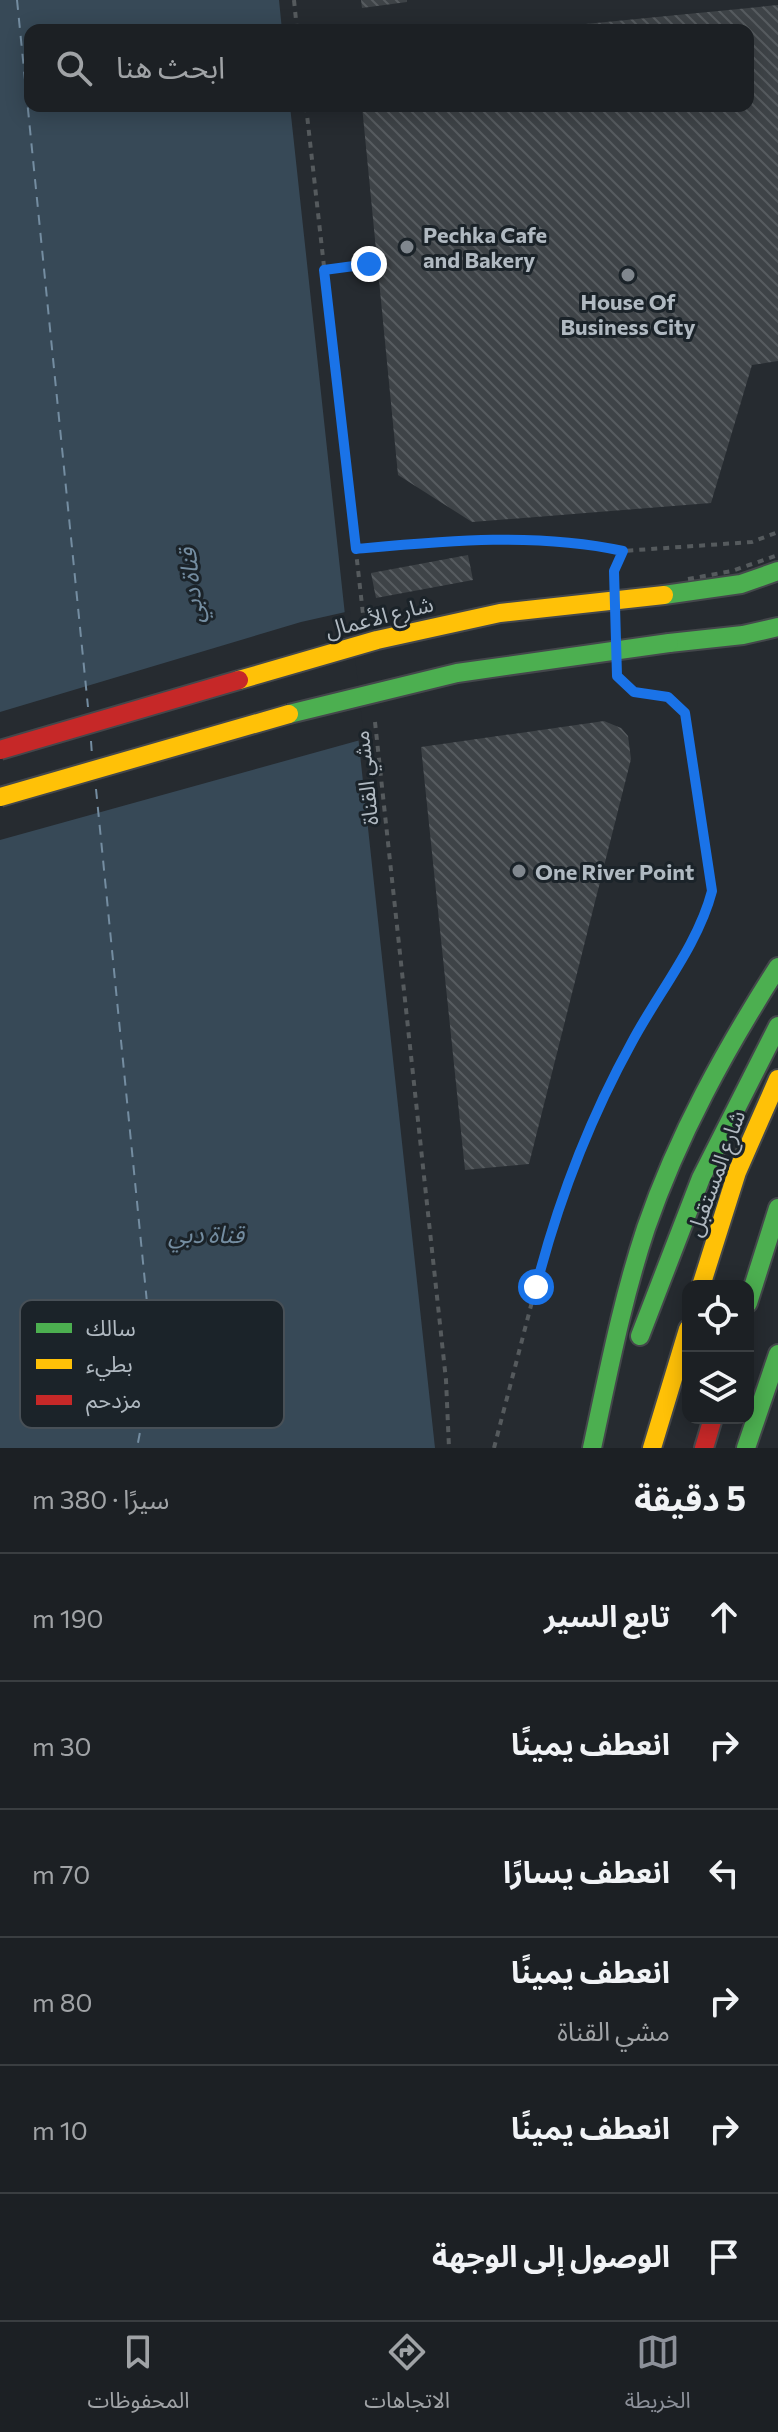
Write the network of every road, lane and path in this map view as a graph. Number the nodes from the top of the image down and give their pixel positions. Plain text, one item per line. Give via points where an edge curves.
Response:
1 (294, 0) edge
2 (296, 24) edge
3 (307, 112) edge
4 (369, 264) dead end
5 (324, 270) junction
6 (778, 532) edge
7 (356, 549) junction
8 (623, 551) junction
9 (614, 571) dead end
10 (778, 571) edge
11 (778, 627) edge
12 (365, 628) dead end
13 (617, 676) dead end
14 (373, 708) dead end
15 (0, 750) edge
16 (0, 797) edge
17 (778, 967) edge
18 (778, 1026) edge
19 (778, 1079) edge
20 (778, 1208) edge
21 (703, 1280) edge
22 (754, 1284) edge
23 (682, 1349) edge
24 (778, 1354) edge
25 (711, 1424) edge
26 (449, 1448) edge
27 (494, 1448) edge
28 (592, 1448) edge
29 (602, 1448) edge
30 (652, 1448) edge
31 (704, 1448) edge
32 (746, 1448) edge

1 - 2 path
3 - 5 path
4 - 5 path
5 - 7 path
6 - 8 path via 752,542
7 - 8 path via 471,538
7 - 12 path
8 - 9 path
10 - 15 street, شارع الأعمال, bridge via 741,584 513,611 377,640
11 - 16 street, bridge via 462,671
13 - 27 path via 634,692 668,697 685,713 712,891 705,916 631,1043 585,1136 554,1217
14 - 26 path, مشي القناة
17 - 28 street via 710,1085 660,1192 631,1279
18 - 29 street via 699,1176
19 - 21 street, شارع المستقبل via 737,1172
20 - 22 street
23 - 30 street
24 - 32 street
25 - 31 street

